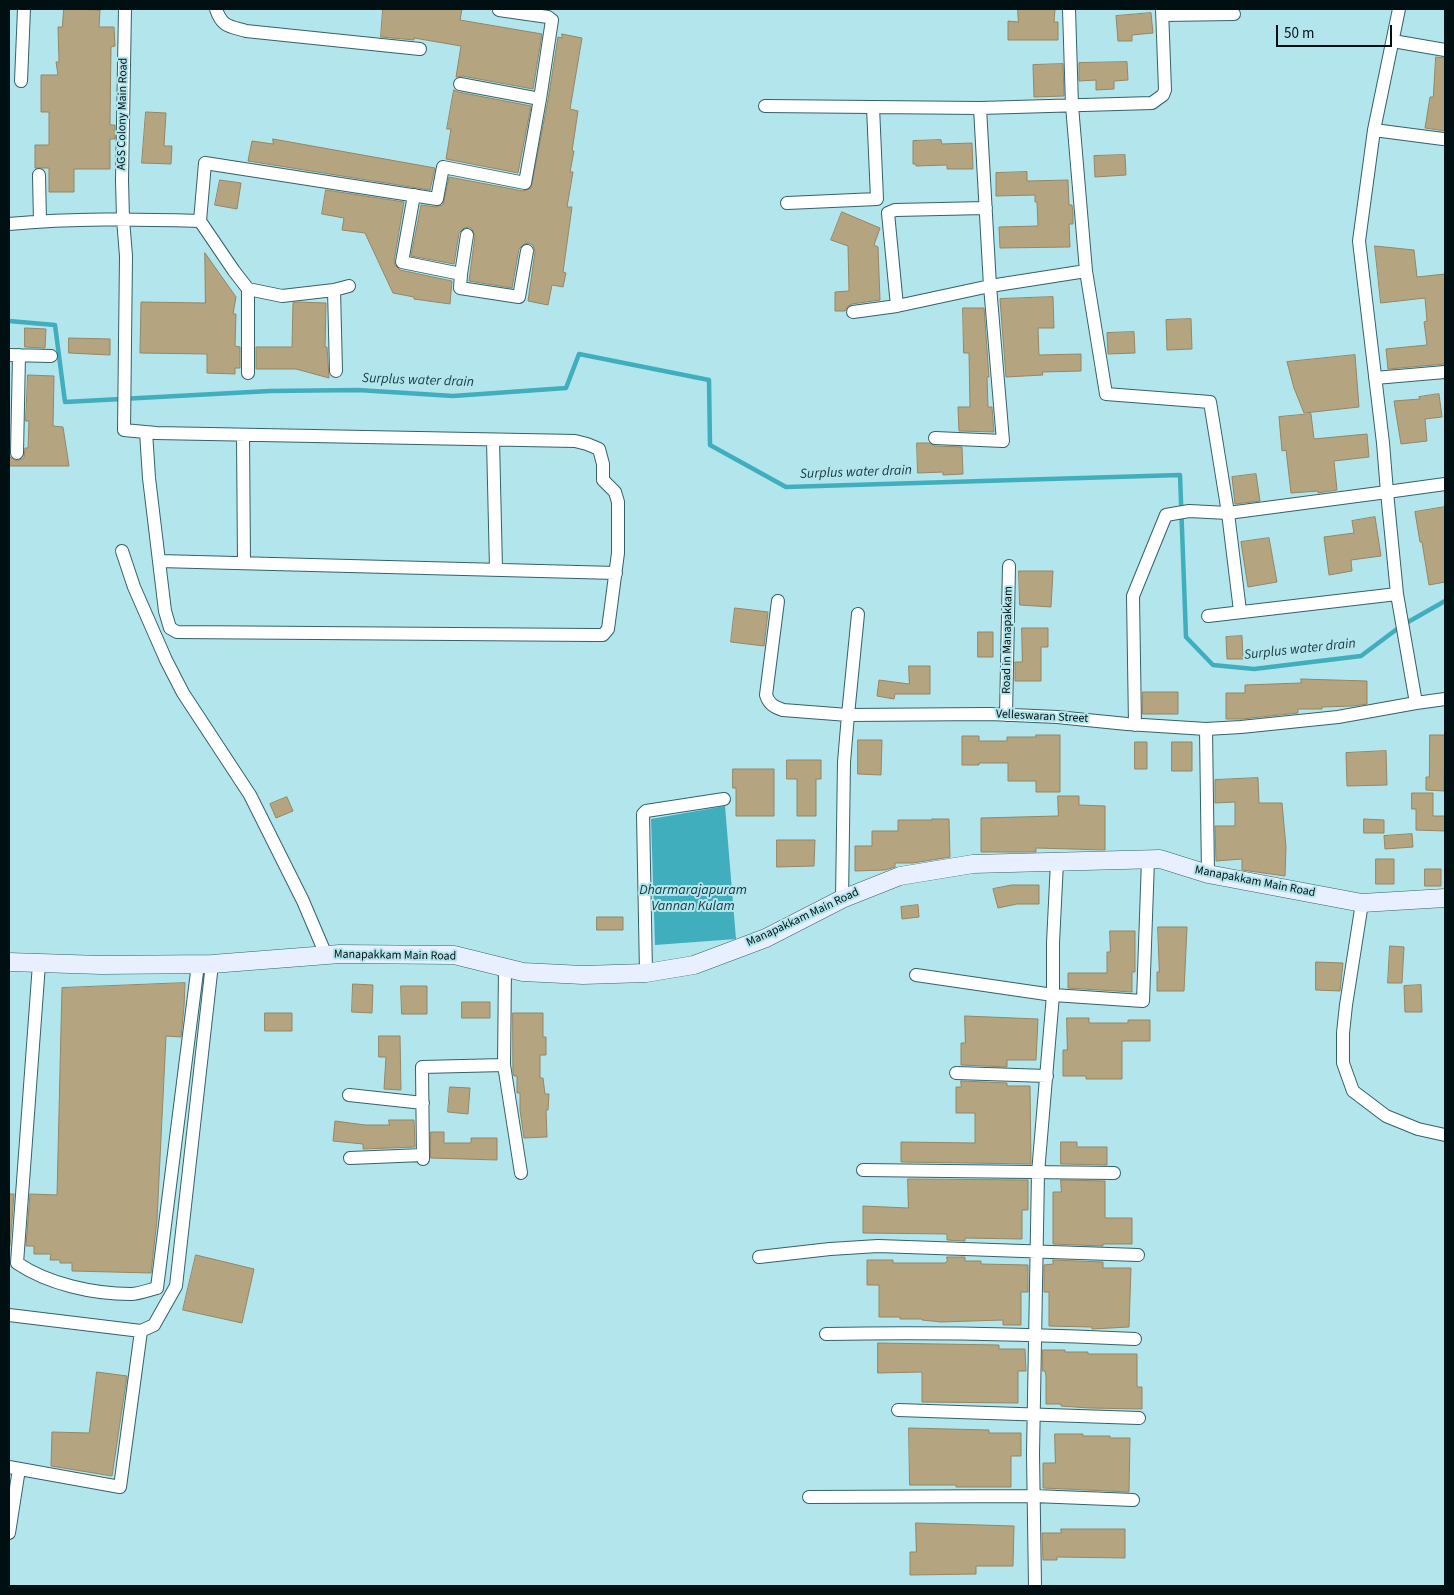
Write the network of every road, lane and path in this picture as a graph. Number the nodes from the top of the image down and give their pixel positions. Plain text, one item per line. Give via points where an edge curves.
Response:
1 (24, 9) edge
2 (125, 9) edge
3 (216, 9) edge
4 (1069, 9) edge
5 (1399, 9) edge
6 (499, 10) edge
7 (1163, 12) edge
8 (1234, 14) dead end
9 (1393, 41) junction
10 (420, 48) dead end
11 (1445, 50) edge
12 (21, 80) dead end
13 (460, 84) dead end
14 (540, 100) junction
15 (766, 106) dead end
16 (1072, 106) junction
17 (873, 107) junction
18 (980, 108) junction
19 (1374, 130) junction
20 (1443, 139) dead end
21 (39, 175) dead end
22 (414, 195) junction
23 (787, 203) dead end
24 (986, 208) junction
25 (123, 219) junction
26 (40, 221) junction
27 (200, 221) junction
28 (9, 224) edge
29 (467, 235) dead end
30 (527, 251) dead end
31 (1086, 271) junction
32 (461, 274) junction
33 (349, 286) dead end
34 (990, 286) junction
35 (248, 289) junction
36 (334, 290) junction
37 (898, 306) junction
38 (853, 312) dead end
39 (14, 355) edge
40 (51, 356) dead end
41 (336, 371) dead end
42 (1445, 372) edge
43 (248, 373) dead end
44 (1375, 378) junction
45 (146, 432) junction
46 (243, 434) junction
47 (935, 438) dead end
48 (493, 440) junction
49 (17, 453) dead end
50 (1445, 484) edge
51 (1387, 492) junction
52 (1228, 513) junction
53 (122, 551) dead end
54 (159, 561) junction
55 (244, 563) junction
56 (1009, 566) dead end
57 (496, 570) junction
58 (616, 572) junction
59 (1397, 594) junction
60 (778, 602) dead end
61 (1240, 611) junction
62 (858, 614) dead end
63 (1208, 616) dead end
64 (1445, 699) edge
65 (1416, 702) junction
66 (848, 715) junction
67 (1006, 715) junction
68 (1135, 725) junction
69 (1206, 729) junction
70 (724, 799) dead end
71 (1148, 860) junction
72 (1057, 862) junction
73 (1208, 874) junction
74 (1445, 898) edge
75 (842, 899) junction
76 (1362, 903) junction
77 (326, 955) junction
78 (9, 962) edge
79 (39, 964) junction
80 (205, 964) junction
81 (505, 968) junction
82 (646, 973) junction
83 (916, 975) dead end
84 (1053, 995) junction
85 (504, 1065) junction
86 (956, 1073) dead end
87 (1047, 1076) junction
88 (348, 1095) dead end
89 (423, 1103) junction
90 (1445, 1135) edge
91 (350, 1158) dead end
92 (863, 1170) dead end
93 (521, 1173) dead end
94 (1038, 1173) junction
95 (1114, 1173) dead end
96 (1037, 1251) junction
97 (1138, 1255) dead end
98 (759, 1257) dead end
99 (9, 1315) edge
100 (142, 1331) junction
101 (826, 1334) dead end
102 (1035, 1334) junction
103 (1135, 1339) dead end
104 (898, 1410) dead end
105 (1033, 1414) junction
106 (1139, 1418) dead end
107 (14, 1468) edge
108 (1034, 1496) junction
109 (809, 1497) dead end
110 (1133, 1500) dead end
111 (9, 1533) edge
112 (1035, 1586) edge

1 - 12 street
2 - 25 street, AGS Colony Main Road
3 - 10 street via 225,25 246,31
4 - 16 street
5 - 9 street
6 - 14 street via 548,16 552,20
7 - 8 street
7 - 16 street via 1166,81 1163,95 1152,102
9 - 11 street
9 - 19 street
13 - 14 street
14 - 22 street via 525,183 443,166 437,199
15 - 17 street
16 - 18 street
16 - 31 street
17 - 18 street
17 - 23 street via 877,199
18 - 24 street
19 - 20 street
19 - 44 street via 1359,240
21 - 26 street
22 - 27 street via 205,163
22 - 32 street via 402,262
24 - 34 street
24 - 37 street via 895,210 888,213
25 - 26 street
25 - 27 street
25 - 45 street, AGS Colony Main Road via 126,256 124,430
26 - 28 street
27 - 35 street
29 - 32 street
30 - 32 street via 519,297 460,288
31 - 34 street
31 - 52 street via 1106,394 1210,402
33 - 36 street
34 - 37 street
34 - 47 street via 1003,441
35 - 36 street via 282,296
35 - 43 street
36 - 41 street
37 - 38 street
39 - 40 street
39 - 49 street
42 - 44 street
44 - 51 street
45 - 46 street
45 - 54 street
46 - 48 street
46 - 55 street
48 - 57 street
48 - 58 street via 575,442 598,449 602,480 615,492 618,502
50 - 51 street
51 - 52 street
51 - 59 street
52 - 61 street
52 - 68 street via 1189,511 1166,515 1133,596
53 - 77 street via 166,660 183,693 250,795
54 - 55 street
54 - 58 street via 164,611 170,628 177,632 603,635 608,629
55 - 57 street
56 - 67 street, Road in Manapakkam
57 - 58 street
59 - 61 street
59 - 65 street
60 - 66 street, Velleswaran Street via 766,695 768,701 783,710
61 - 63 street
62 - 66 street
64 - 65 street, Velleswaran Street
65 - 69 street, Velleswaran Street via 1338,717
66 - 67 street, Velleswaran Street
66 - 75 street
67 - 68 street, Velleswaran Street
68 - 69 street, Velleswaran Street
69 - 73 street
70 - 82 street via 643,814
71 - 72 main road, Manapakkam Main Road
71 - 73 main road, Manapakkam Main Road via 1160,860
71 - 84 street via 1143,1001
72 - 75 main road, Manapakkam Main Road via 973,864 900,876
72 - 84 street
73 - 76 main road, Manapakkam Main Road
74 - 76 main road, Manapakkam Main Road
75 - 82 main road, Manapakkam Main Road via 766,938 694,965
76 - 90 street via 1342,1033 1343,1063 1353,1091 1386,1116 1418,1129
77 - 80 main road, Manapakkam Main Road
77 - 81 main road, Manapakkam Main Road via 454,956
78 - 79 main road, Manapakkam Main Road
79 - 80 main road, Manapakkam Main Road
79 - 80 street via 17,1263 76,1289 133,1294 157,1288
80 - 100 street via 176,1286 154,1325
81 - 82 main road, Manapakkam Main Road via 584,975
81 - 85 street
83 - 84 street
84 - 87 street
85 - 89 street via 422,1067
85 - 93 street
86 - 87 street
87 - 94 street
88 - 89 street
89 - 91 street via 423,1157
92 - 94 street
94 - 95 street
94 - 96 street
96 - 97 street
96 - 98 street via 878,1246
96 - 102 street
99 - 100 street
100 - 107 street via 120,1487
101 - 102 street
102 - 103 street
102 - 105 street
104 - 105 street
105 - 106 street
105 - 108 street
107 - 111 street
108 - 109 street
108 - 110 street
108 - 112 street

